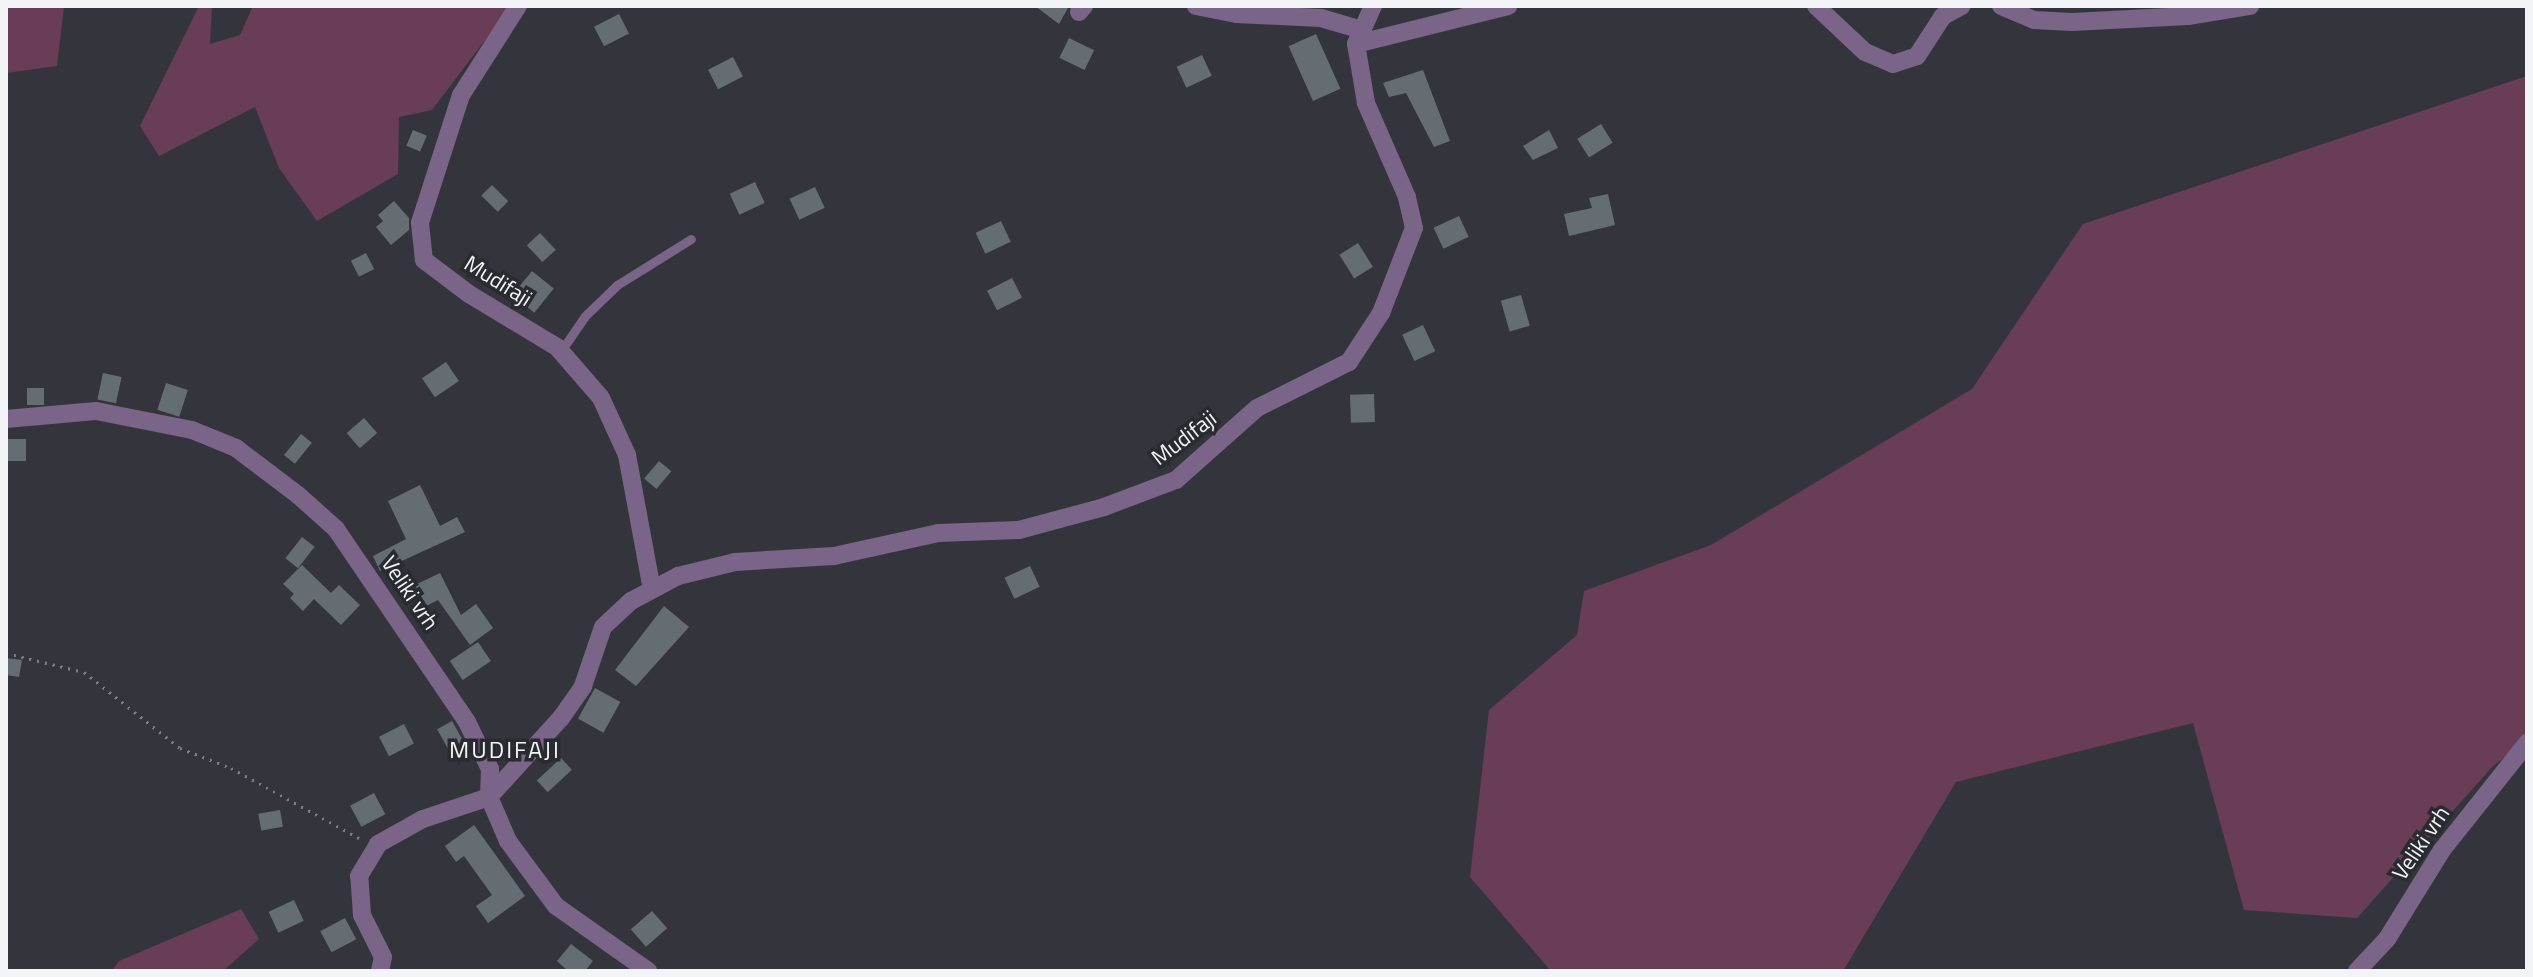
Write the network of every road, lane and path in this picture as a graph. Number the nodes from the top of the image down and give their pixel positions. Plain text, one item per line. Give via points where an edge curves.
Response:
1 (518, 6) edge
2 (1196, 6) edge
3 (1373, 6) edge
4 (1508, 6) edge
5 (1816, 6) edge
6 (1962, 6) edge
7 (2001, 6) edge
8 (2250, 6) edge
9 (1359, 37) junction
10 (691, 239) dead end
11 (561, 351) junction
12 (6, 419) edge
13 (652, 590) junction
14 (6, 653) edge
15 (2527, 743) edge
16 (489, 797) junction
17 (378, 844) junction
18 (380, 971) edge
19 (648, 971) edge
20 (2357, 971) edge

1 - 11 street, Mudifaji via 461,95 420,223 424,260
2 - 9 street via 1236,14 1321,18
3 - 9 street
4 - 9 street
5 - 6 street via 1865,52 1893,64 1917,56 1943,16
7 - 8 street via 2034,20 2072,22 2188,16
9 - 13 street, Mudifaji via 1366,103 1407,197 1414,228 1381,313 1349,362 1257,408 1176,480 1104,507 1019,530 939,533 834,556 735,562 678,576
10 - 11 lane via 617,285 585,316
11 - 13 street, Mudifaji via 601,398 627,455
12 - 16 street, Veliki vrh via 96,411 192,430 236,448 298,495 351,549 467,722 490,769
13 - 16 street, Mudifaji via 603,627 583,686
14 - 17 path via 84,672 180,748 231,768 325,822
15 - 20 street, Veliki vrh via 2442,850 2387,939
16 - 17 street via 423,819
16 - 19 street, Veliki vrh via 508,841 556,906
17 - 18 street via 359,876 362,915 383,957

